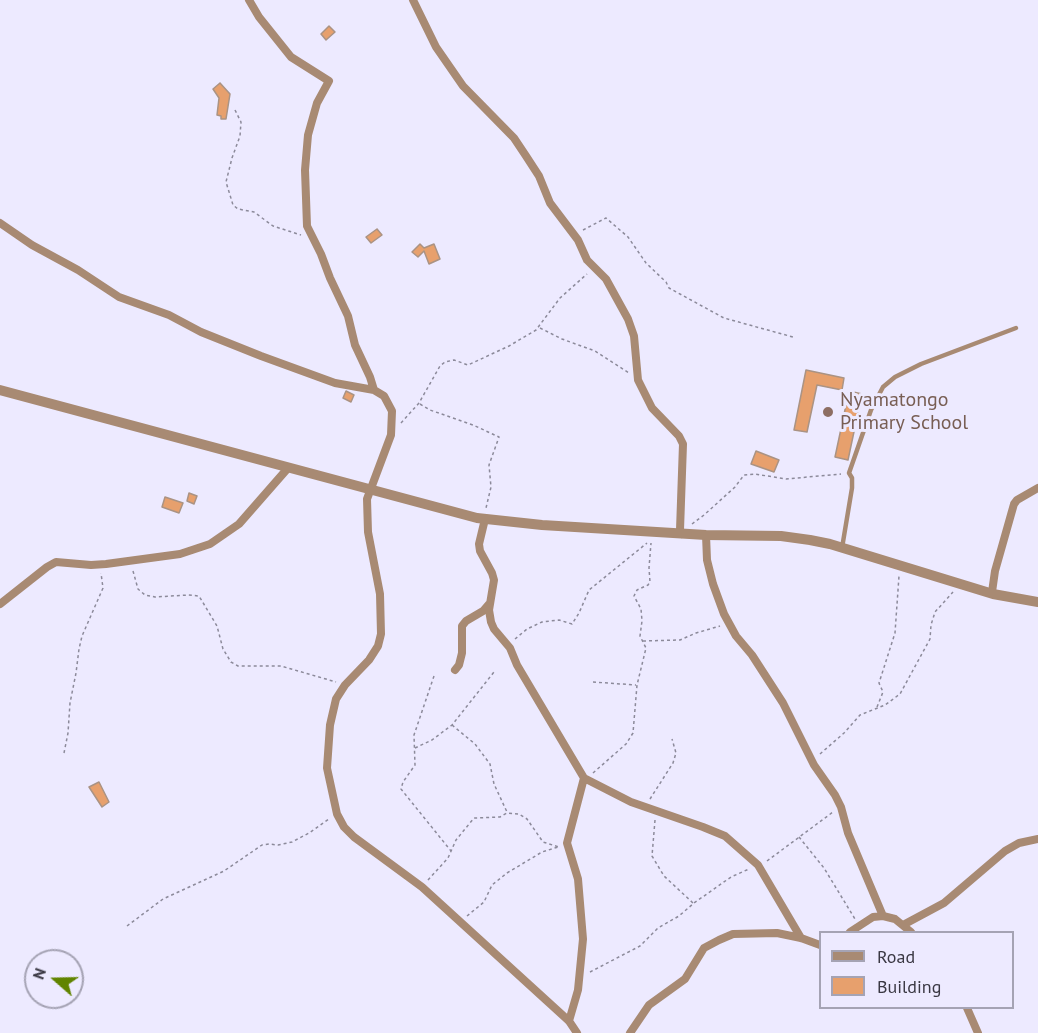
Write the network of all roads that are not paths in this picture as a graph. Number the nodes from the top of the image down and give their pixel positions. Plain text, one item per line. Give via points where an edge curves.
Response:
1 (249, 0) edge
2 (413, 0) edge
3 (0, 223) edge
4 (1016, 328) dead end
5 (0, 390) edge
6 (374, 390) junction
7 (288, 468) junction
8 (1038, 488) edge
9 (370, 490) junction
10 (485, 519) junction
11 (681, 532) junction
12 (706, 536) junction
13 (842, 548) junction
14 (993, 594) junction
15 (490, 602) junction
16 (1038, 602) edge
17 (0, 604) edge
18 (455, 670) dead end
19 (584, 778) junction
20 (1038, 839) edge
21 (883, 916) junction
22 (903, 925) junction
23 (852, 931) edge
24 (909, 931) edge
25 (801, 938) junction
26 (819, 945) edge
27 (967, 1009) edge
28 (569, 1020) junction
29 (577, 1033) edge
30 (630, 1033) edge
31 (978, 1033) edge

1 - 6 street via 291,57 329,81 317,103 308,135 307,226 348,316 355,345
2 - 11 street via 449,66 514,138 587,260 606,279 631,326 637,378 652,408 682,439
3 - 6 street via 119,297 321,378
4 - 13 lane via 921,364 883,387 849,473 852,488
5 - 7 street
6 - 9 street via 384,396 392,411 391,435
7 - 9 street
7 - 17 street via 239,524 210,544 180,554 133,560 97,564 56,562
8 - 14 street via 1014,504 995,572
9 - 10 street
9 - 28 street via 368,523 380,594 381,634 369,660 336,699 327,748 329,783 337,814 354,837 422,887
10 - 11 street
10 - 15 street via 479,544 494,580
11 - 12 street
12 - 13 street via 781,536
12 - 21 street via 713,584 729,624 783,703 816,770 841,807
13 - 14 street
14 - 16 street
15 - 18 street via 462,626 462,653
15 - 19 street via 494,629 508,645
19 - 25 street via 649,809 725,836 758,865
19 - 28 street via 567,843 578,879 583,939 580,976
20 - 22 street via 1005,851 944,903
21 - 22 street
21 - 23 street via 873,917
22 - 24 street
25 - 26 street
25 - 30 street via 777,933 733,934 704,948 685,979 649,1005
27 - 31 street
28 - 29 street

